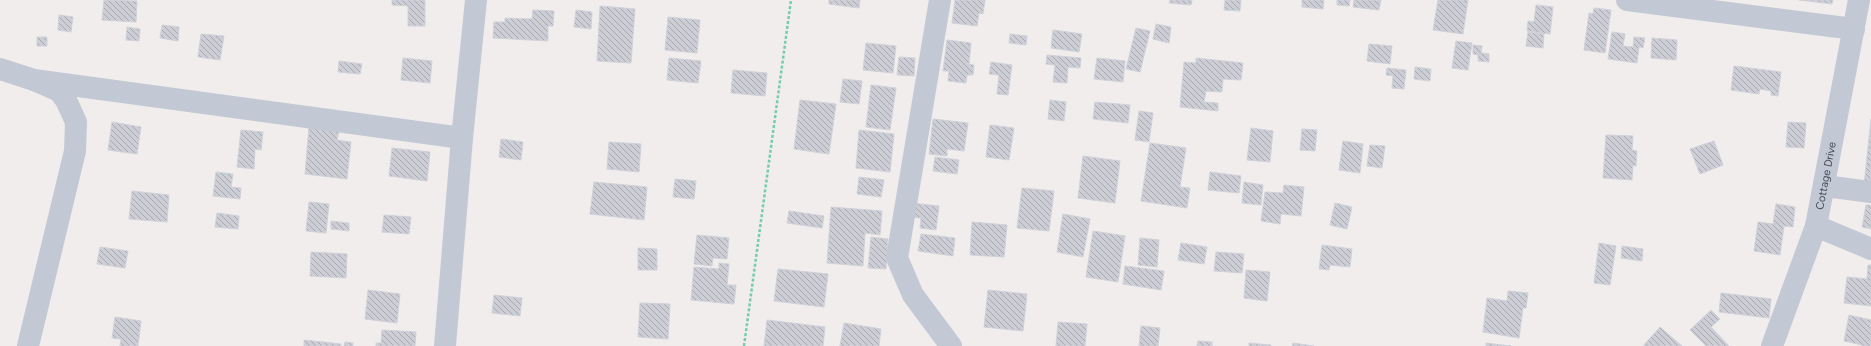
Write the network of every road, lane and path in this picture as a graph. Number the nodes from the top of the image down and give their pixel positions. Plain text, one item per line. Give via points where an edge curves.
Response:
1 (476, 0) edge
2 (790, 0) edge
3 (940, 0) edge
4 (1627, 0) edge
5 (1859, 0) edge
6 (1854, 29) junction
7 (0, 69) edge
8 (34, 80) junction
9 (462, 138) junction
10 (1825, 186) junction
11 (1871, 192) edge
12 (1816, 226) junction
13 (1871, 249) edge
14 (28, 346) edge
15 (445, 346) edge
16 (744, 346) edge
17 (951, 346) edge
18 (1772, 346) edge

1 - 9 street
2 - 16 path
3 - 17 street via 897,258 913,295
4 - 6 street
5 - 6 street, Cottage Drive
6 - 10 street, Cottage Drive
7 - 8 street
8 - 9 street
8 - 14 street via 59,91 76,122 75,151
9 - 15 street
10 - 11 street
10 - 12 street, Cottage Drive
12 - 13 street
12 - 18 street, Cottage Drive

